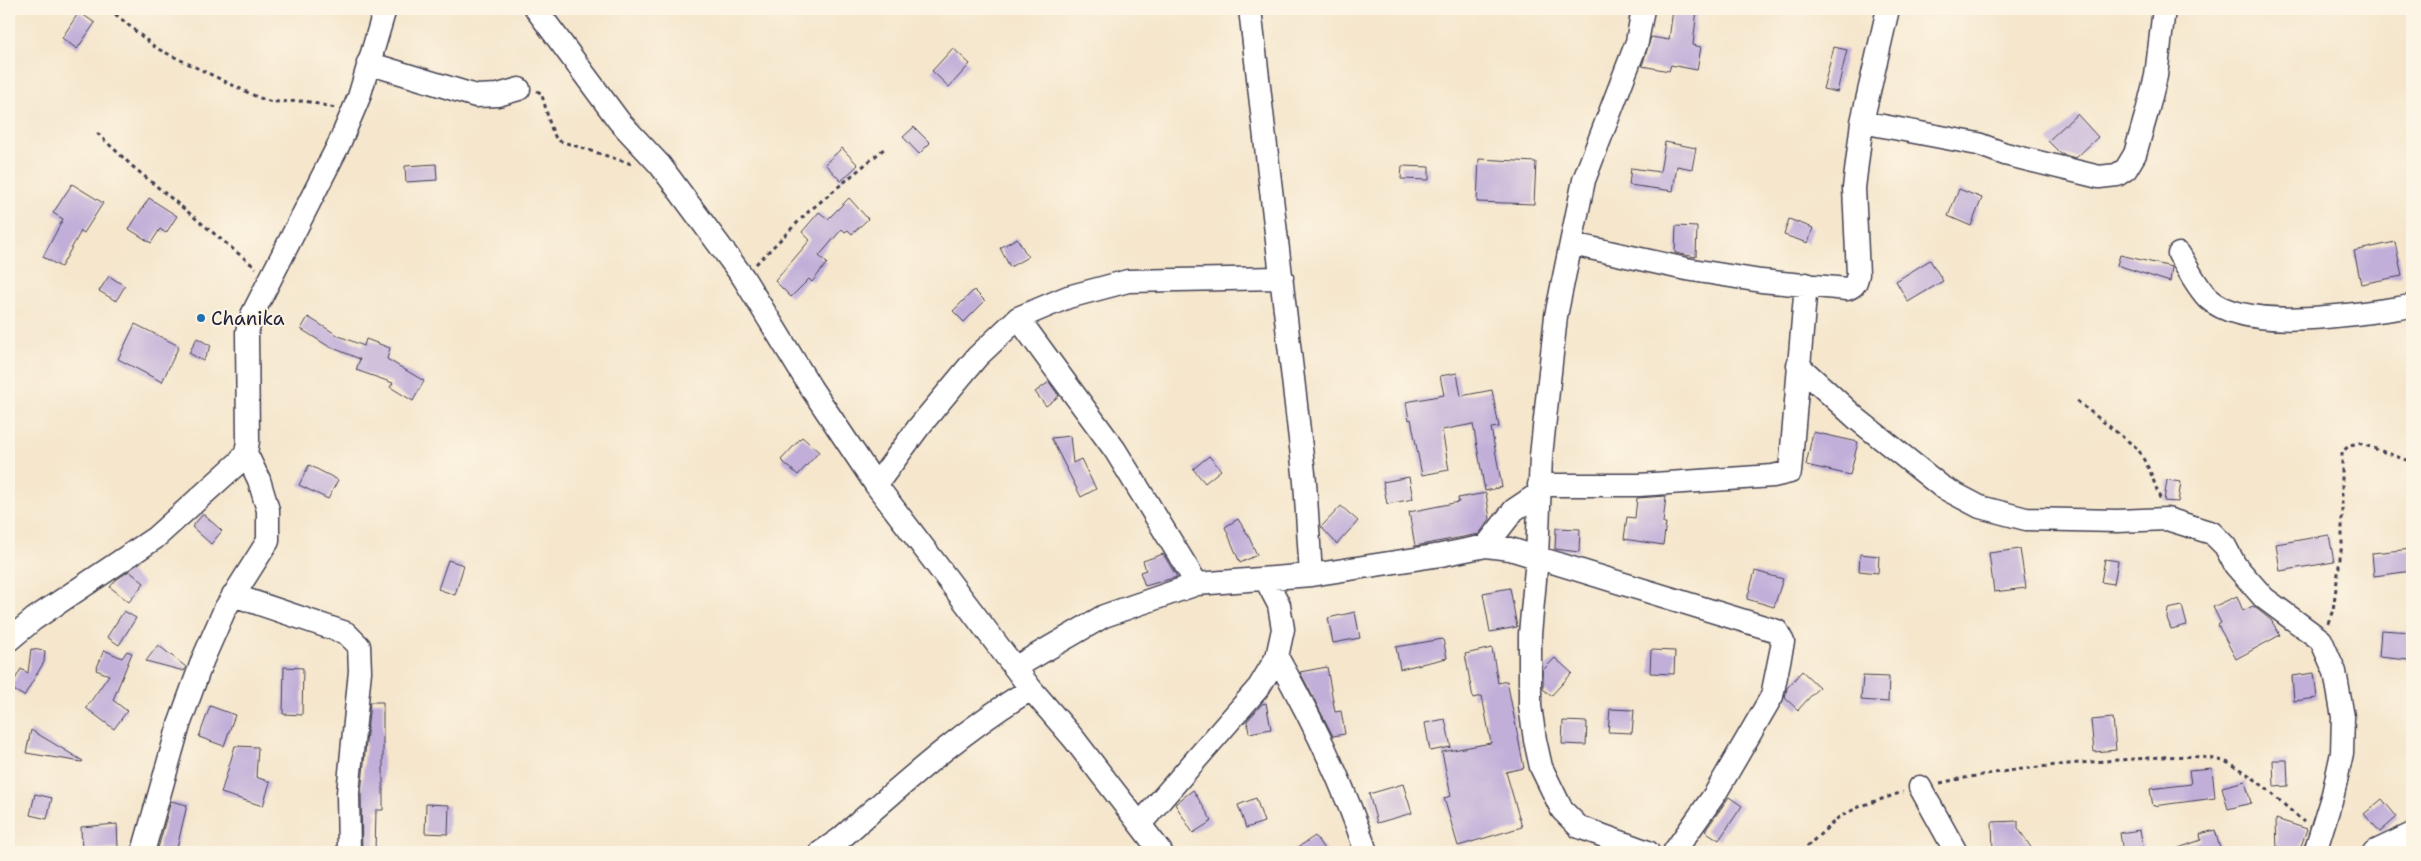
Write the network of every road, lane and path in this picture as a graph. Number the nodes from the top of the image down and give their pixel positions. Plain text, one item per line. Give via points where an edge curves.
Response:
1 (109, 9) edge
2 (385, 9) edge
3 (536, 9) edge
4 (1250, 9) edge
5 (1643, 9) edge
6 (1888, 9) edge
7 (2164, 9) edge
8 (368, 62) junction
9 (519, 89) joint
10 (352, 112) junction
11 (1862, 122) junction
12 (97, 133) dead end
13 (885, 148) dead end
14 (660, 165) junction
15 (1572, 244) junction
16 (2179, 254) dead end
17 (744, 277) junction
18 (1282, 278) junction
19 (270, 279) junction
20 (1806, 284) junction
21 (2412, 306) edge
22 (1018, 318) junction
23 (1798, 365) junction
24 (2077, 401) dead end
25 (246, 453) junction
26 (2412, 462) edge
27 (876, 484) junction
28 (1539, 489) junction
29 (2167, 519) junction
30 (1486, 546) junction
31 (1537, 558) junction
32 (1311, 575) junction
33 (1266, 580) junction
34 (1197, 584) junction
35 (233, 596) junction
36 (9, 640) edge
37 (2321, 640) junction
38 (1277, 657) junction
39 (1016, 667) junction
40 (1031, 688) junction
41 (1920, 787) junction
42 (1140, 824) junction
43 (2412, 834) edge
44 (2317, 844) edge
45 (143, 852) edge
46 (349, 852) edge
47 (821, 852) edge
48 (1161, 852) edge
49 (1366, 852) edge
50 (1648, 852) edge
51 (1674, 852) edge
52 (1801, 852) edge
53 (1956, 852) edge
54 (2374, 852) edge

1 - 10 path via 156,48 257,97 272,102 305,101
2 - 8 street
3 - 14 street via 619,121
4 - 18 street
5 - 15 street via 1638,42 1584,180
6 - 11 street
7 - 11 street via 2156,76 2145,121 2135,154 2126,169 2117,175 2099,178 1978,144
8 - 9 street via 476,96 498,95
8 - 10 street
9 - 14 path via 533,89 541,93 550,129 557,140 626,163
10 - 19 street
11 - 20 street via 1854,188 1856,283 1847,289
12 - 19 path via 132,166
13 - 17 path via 807,214
14 - 17 street
15 - 20 street via 1686,269 1761,281
15 - 28 street via 1556,316
16 - 21 street via 2209,298 2226,309 2298,319
17 - 27 street via 811,388
18 - 22 street via 1128,281 1068,297
18 - 32 street via 1305,482
19 - 25 street via 247,332 249,427
20 - 23 street
22 - 27 street via 977,357
22 - 34 street via 1116,450
23 - 28 street via 1792,468 1786,474
23 - 29 street via 1857,419 1942,487 1980,507 2026,519
24 - 29 path via 2138,449 2150,470
25 - 35 street via 259,480 270,523 268,541
25 - 36 street via 155,538 34,619
26 - 37 path via 2359,443 2342,452 2342,544 2332,610
27 - 39 street
28 - 30 street via 1514,510
28 - 31 street
29 - 37 street via 2212,533 2225,546 2234,565 2264,598
30 - 31 street
30 - 32 street
31 - 50 street via 1530,634 1530,706 1540,767 1562,810 1579,827
31 - 51 street via 1777,631 1783,642 1772,696 1715,794
32 - 33 street
33 - 34 street
33 - 38 street via 1279,605 1283,629
34 - 39 street via 1104,616
35 - 45 street via 203,659 179,725
35 - 46 street via 346,633 359,646 360,671 348,793
37 - 44 street via 2335,672 2343,717 2342,753
38 - 42 street via 1259,687
38 - 49 street via 1351,805
39 - 40 street
40 - 42 street
40 - 47 street via 993,711 947,746
41 - 44 path via 2039,766 2199,757 2231,764 2258,783
41 - 52 path via 1861,806 1839,817
41 - 53 street
42 - 48 street
43 - 54 street

